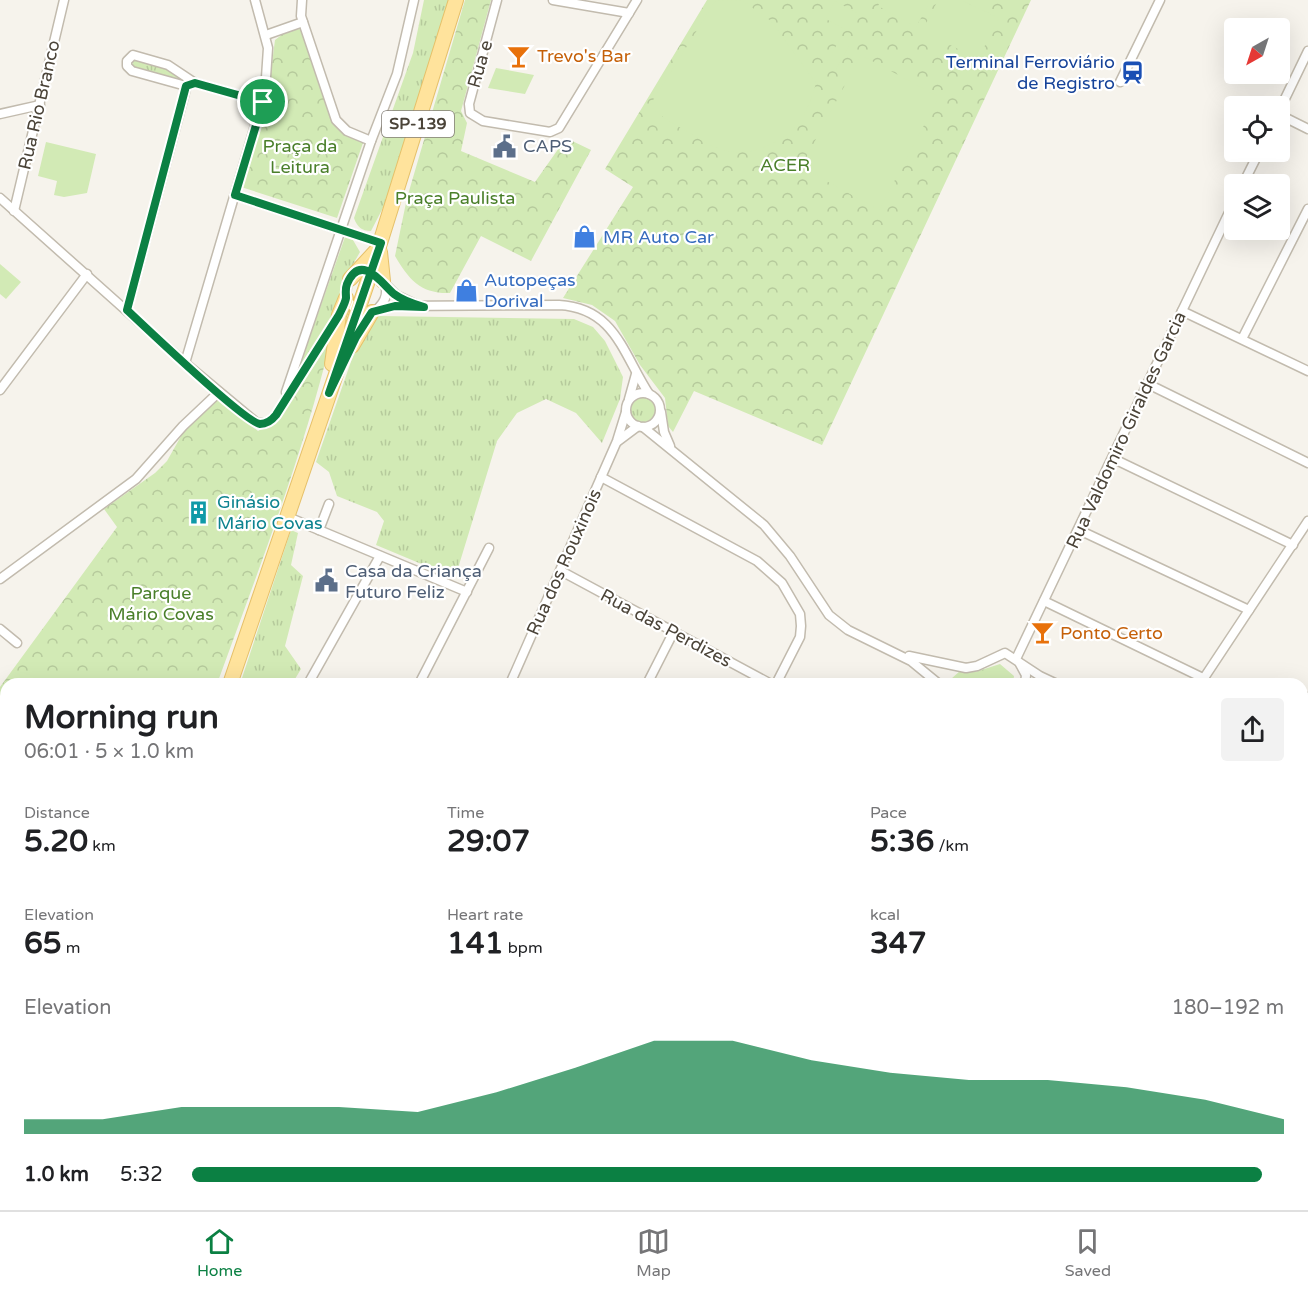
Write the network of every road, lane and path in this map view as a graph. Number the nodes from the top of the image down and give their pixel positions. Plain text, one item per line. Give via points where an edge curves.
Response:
1 (64, 0) edge
2 (255, 0) edge
3 (302, 0) edge
4 (414, 0) edge
5 (456, 0) edge
6 (497, 0) edge
7 (553, 0) edge
8 (637, 0) edge
9 (1160, 0) edge
10 (629, 13) junction
11 (303, 22) junction
12 (266, 35) junction
13 (1308, 51) edge
14 (1120, 82) dead end
15 (190, 83) junction
16 (1286, 96) edge
17 (263, 102) junction
18 (40, 105) junction
19 (0, 114) edge
20 (1290, 120) edge
21 (1308, 129) edge
22 (371, 141) junction
23 (235, 195) junction
24 (0, 198) edge
25 (1308, 208) edge
26 (14, 211) junction
27 (1224, 223) edge
28 (340, 230) junction
29 (380, 245) junction
30 (371, 272) junction
31 (87, 274) junction
32 (350, 279) junction
33 (385, 283) junction
34 (346, 298) junction
35 (424, 307) junction
36 (127, 310) junction
37 (357, 310) junction
38 (374, 311) junction
39 (1182, 311) junction
40 (339, 315) junction
41 (1242, 339) junction
42 (185, 363) junction
43 (1308, 371) edge
44 (636, 374) junction
45 (1148, 384) junction
46 (0, 390) edge
47 (219, 392) junction
48 (329, 393) junction
49 (649, 394) junction
50 (628, 400) junction
51 (280, 407) junction
52 (660, 408) junction
53 (626, 412) junction
54 (640, 427) junction
55 (618, 441) junction
56 (671, 449) junction
57 (1114, 459) junction
58 (1308, 464) edge
59 (601, 477) junction
60 (329, 504) dead end
61 (288, 517) junction
62 (1308, 521) edge
63 (319, 530) junction
64 (1079, 530) junction
65 (1293, 545) junction
66 (489, 548) dead end
67 (380, 556) junction
68 (561, 571) junction
69 (0, 579) edge
70 (467, 592) junction
71 (1044, 601) junction
72 (1249, 610) junction
73 (0, 630) edge
74 (673, 633) junction
75 (17, 643) dead end
76 (889, 649) junction
77 (1016, 659) junction
78 (946, 665) junction
79 (232, 678) edge
80 (312, 678) edge
81 (422, 678) edge
82 (513, 678) edge
83 (650, 678) edge
84 (759, 678) edge
85 (779, 678) edge
86 (930, 678) edge
87 (936, 678) edge
88 (1025, 678) edge
89 (1044, 678) edge
90 (1195, 678) edge
91 (1203, 678) edge

1 - 18 street, Rua Rio Branco
2 - 12 street
3 - 11 street
4 - 22 street via 399,68
5 - 29 main road, SP-139
6 - 10 street, Rua e via 469,104 470,113 483,121 555,130
7 - 10 street
8 - 10 street
9 - 14 street
11 - 12 street
11 - 22 street via 336,120 347,131
12 - 17 street via 268,68
13 - 16 street
15 - 15 street via 166,64 135,55 127,61 132,71
15 - 17 street
15 - 36 street
17 - 23 street
18 - 19 street
18 - 26 street, Rua Rio Branco
20 - 21 street
22 - 28 street
23 - 28 street
23 - 42 street
24 - 26 street
25 - 41 street
26 - 31 street
27 - 39 street, Rua Valdomiro Giraldes Garcia
28 - 29 street
28 - 51 street
29 - 30 main road, SP-139
29 - 32 main road
29 - 33 main road
30 - 32 street via 358,272
30 - 33 street
30 - 37 main road, SP-139
31 - 36 street
31 - 46 street
32 - 34 street
33 - 35 street via 396,295
33 - 38 street via 385,299
34 - 37 street
34 - 40 main road
35 - 38 street via 395,306
35 - 44 street via 559,305 585,310 610,327
36 - 42 street
37 - 38 street
37 - 48 main road, SP-139
38 - 48 main road via 356,337
39 - 41 street
39 - 45 street, Rua Valdomiro Giraldes Garcia
40 - 48 main road
40 - 51 street
41 - 43 street
42 - 47 street
44 - 49 street
44 - 50 street
45 - 57 street, Rua Valdomiro Giraldes Garcia
45 - 58 street
47 - 51 street via 260,424 272,420
47 - 69 street via 183,426 145,471
48 - 61 main road, SP-139
49 - 50 street via 638,393
49 - 52 street via 657,399
50 - 53 street
52 - 54 street via 658,420
52 - 56 street via 663,432
53 - 54 street via 630,421
53 - 55 street, Rua dos Rouxinois
54 - 55 street, Rua dos Rouxinois
54 - 56 street
55 - 59 street, Rua dos Rouxinois
56 - 76 street via 764,525 829,615 848,630
57 - 64 street, Rua Valdomiro Giraldes Garcia
57 - 65 street
59 - 68 street, Rua dos Rouxinois
59 - 85 street via 757,561 782,583 800,614 801,626 800,637
60 - 63 street
61 - 63 street
61 - 79 main road, SP-139
62 - 65 street
63 - 67 street
64 - 71 street, Rua Valdomiro Giraldes Garcia
64 - 72 street
65 - 72 street
66 - 70 street
67 - 70 street
67 - 80 street
68 - 74 street, Rua das Perdizes
68 - 82 street, Rua dos Rouxinois
70 - 81 street
71 - 77 street, Rua Valdomiro Giraldes Garcia
71 - 90 street
72 - 91 street
73 - 75 street
74 - 83 street
74 - 84 street, Rua das Perdizes
76 - 78 street
76 - 86 street
77 - 78 street via 1005,653 972,667
77 - 88 street
77 - 89 street
78 - 87 street via 936,672

